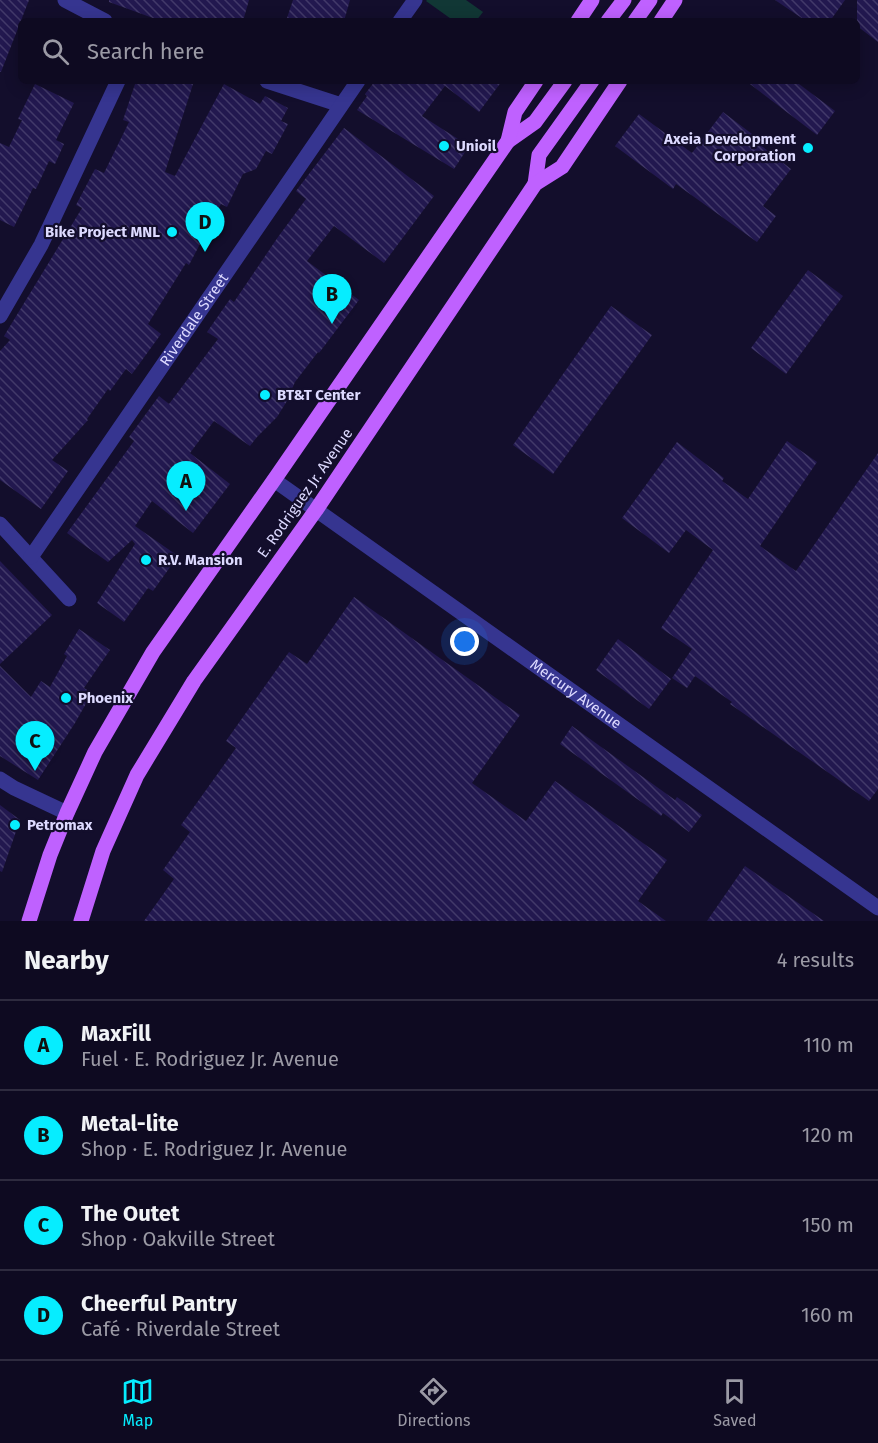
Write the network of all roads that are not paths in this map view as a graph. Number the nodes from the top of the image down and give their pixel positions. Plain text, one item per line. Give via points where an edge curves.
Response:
1 (65, 0) edge
2 (415, 0) edge
3 (592, 0) edge
4 (624, 0) edge
5 (651, 0) edge
6 (675, 0) edge
7 (99, 18) edge
8 (402, 18) edge
9 (580, 18) edge
10 (610, 18) edge
11 (637, 18) edge
12 (663, 18) edge
13 (117, 84) edge
14 (276, 84) edge
15 (356, 84) edge
16 (534, 84) edge
17 (563, 84) edge
18 (590, 84) edge
19 (618, 84) edge
20 (341, 105) junction
21 (507, 141) junction
22 (535, 184) junction
23 (0, 316) edge
24 (274, 480) junction
25 (316, 510) junction
26 (0, 524) edge
27 (31, 557) junction
28 (69, 599) dead end
29 (0, 779) edge
30 (67, 813) junction
31 (878, 908) edge
32 (29, 921) edge
33 (81, 921) edge

1 - 7 street
2 - 8 street
3 - 9 main road
4 - 10 main road
5 - 11 main road
6 - 12 main road
13 - 23 street via 40,245
14 - 20 street
15 - 20 street, Riverdale Street
16 - 21 main road via 515,112
17 - 21 main road via 535,122
18 - 22 main road via 538,155
19 - 22 main road, E. Rodriguez Jr. Avenue via 562,167
20 - 27 street, Riverdale Street
21 - 24 main road
22 - 25 main road, E. Rodriguez Jr. Avenue
24 - 25 street, Mercury Avenue
24 - 30 main road via 153,651
25 - 31 street, Mercury Avenue
25 - 33 main road, E. Rodriguez Jr. Avenue via 194,681 137,775 103,851
26 - 27 street
27 - 28 street
29 - 30 street
30 - 32 main road

